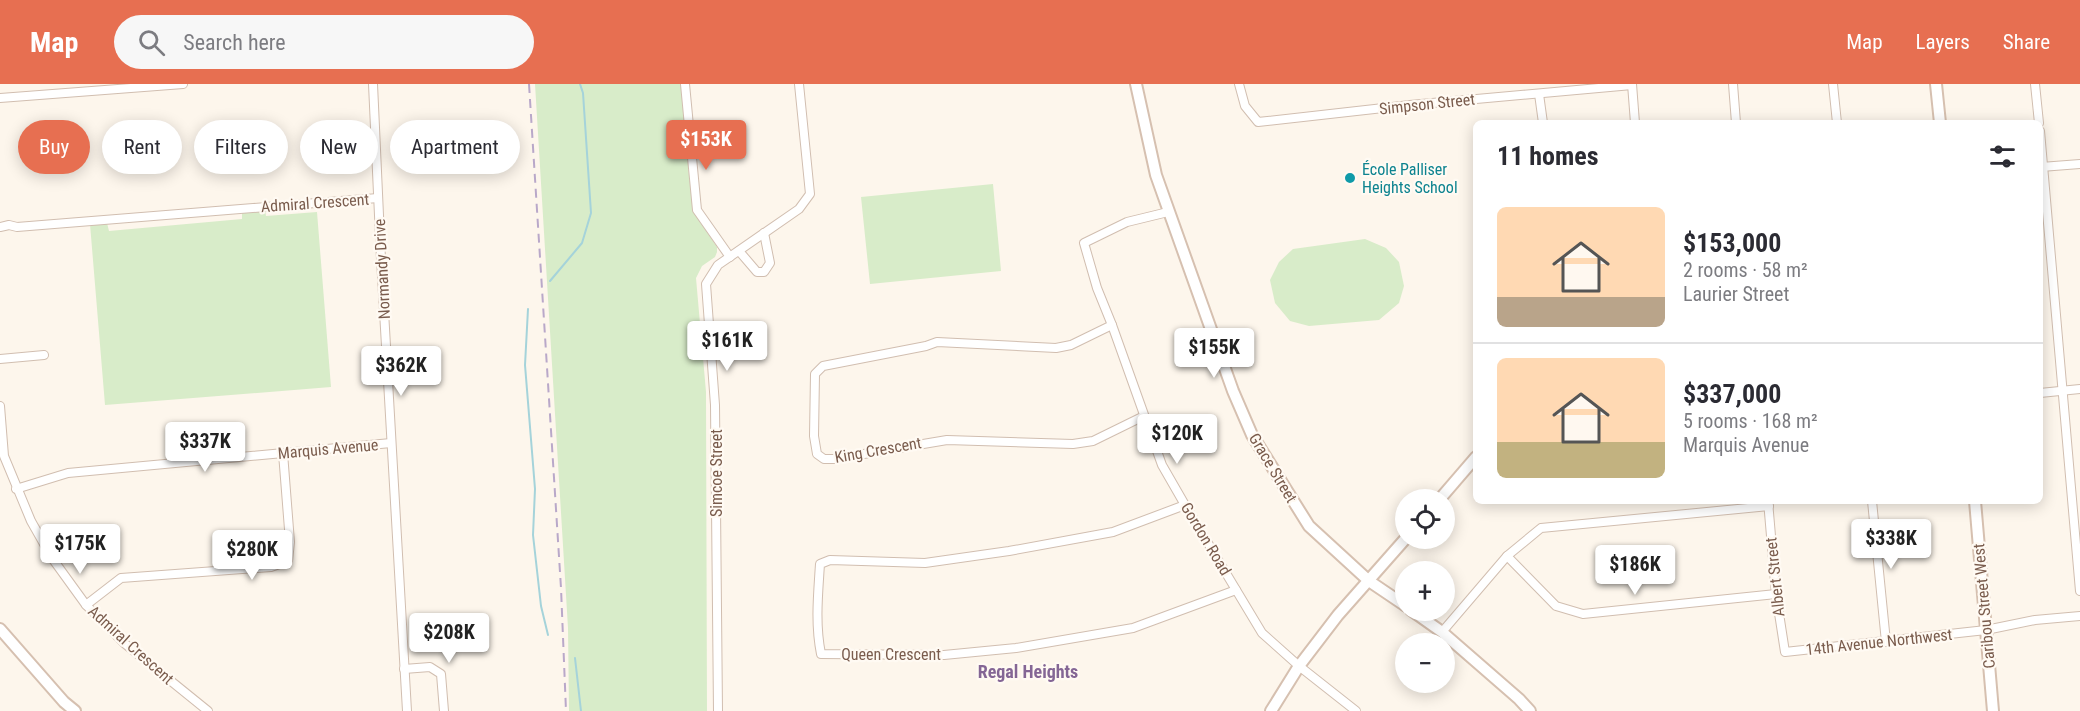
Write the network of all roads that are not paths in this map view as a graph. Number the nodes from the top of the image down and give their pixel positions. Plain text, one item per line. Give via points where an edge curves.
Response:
1 (183, 84) edge
2 (373, 84) edge
3 (685, 84) edge
4 (799, 84) edge
5 (1136, 84) edge
6 (1239, 84) edge
7 (1632, 84) edge
8 (1733, 84) edge
9 (1833, 84) edge
10 (1936, 84) edge
11 (2035, 84) edge
12 (1539, 94) junction
13 (0, 98) edge
14 (1543, 120) edge
15 (1635, 120) edge
16 (1736, 120) edge
17 (1837, 120) edge
18 (1940, 120) edge
19 (2039, 120) edge
20 (2080, 164) edge
21 (2043, 167) edge
22 (2043, 178) edge
23 (378, 198) junction
24 (1168, 212) junction
25 (0, 226) edge
26 (764, 233) junction
27 (739, 251) junction
28 (730, 257) junction
29 (1112, 326) junction
30 (44, 355) dead end
31 (0, 359) edge
32 (2080, 390) edge
33 (2063, 391) junction
34 (2043, 393) edge
35 (0, 406) edge
36 (1144, 416) junction
37 (391, 443) junction
38 (283, 453) junction
39 (1473, 460) edge
40 (16, 489) junction
41 (1448, 489) edge
42 (1768, 504) edge
43 (1872, 504) edge
44 (1975, 504) edge
45 (1185, 505) junction
46 (1397, 549) edge
47 (1507, 556) junction
48 (1369, 581) junction
49 (1236, 590) junction
50 (2080, 591) edge
51 (1776, 594) junction
52 (1395, 599) edge
53 (86, 605) junction
54 (2080, 616) edge
55 (1427, 621) edge
56 (0, 628) edge
57 (1986, 630) junction
58 (1442, 632) junction
59 (1886, 642) junction
60 (1785, 652) joint
61 (1299, 666) junction
62 (404, 669) junction
63 (75, 711) edge
64 (208, 711) edge
65 (407, 711) edge
66 (444, 711) edge
67 (718, 711) edge
68 (1271, 711) edge
69 (1356, 711) edge
70 (1530, 711) edge
71 (1993, 711) edge

1 - 13 street
2 - 23 street, Normandy Drive
3 - 28 street via 697,210
4 - 26 street, Simcoe Street via 810,194 799,209
5 - 24 street, Grace Street
6 - 12 street, Simpson Street via 1245,106 1258,122
7 - 12 street, Simpson Street
7 - 15 street
8 - 16 street
9 - 17 street
10 - 18 street
11 - 19 street
12 - 14 street
20 - 21 street
22 - 33 street
23 - 25 street, Admiral Crescent
23 - 37 street, Normandy Drive
24 - 29 street, Gordon Road via 1127,222 1084,243
24 - 48 street, Grace Street via 1252,435 1309,526
26 - 27 street, Simcoe Street
26 - 27 street via 770,264 764,272 757,272
27 - 28 street, Simcoe Street
28 - 67 street, Simcoe Street via 718,265 706,284 715,405
29 - 36 street, Gordon Road
29 - 36 street, King Crescent via 1064,347 937,342 823,366 815,374 817,454 834,459 947,440 1073,444 1093,441
30 - 31 street
32 - 33 street
33 - 34 street
33 - 50 street
35 - 40 street, Admiral Crescent via 4,456
36 - 45 street, Gordon Road via 1162,465
37 - 38 street, Marquis Avenue
37 - 62 street, Normandy Drive
38 - 40 street, Marquis Avenue via 68,473
38 - 53 street via 288,561 272,567 122,578
39 - 41 street
40 - 53 street, Admiral Crescent via 52,558
42 - 47 street via 1541,528
42 - 51 street, Albert Street
43 - 59 street
44 - 57 street, Caribou Street West
45 - 49 street, Gordon Road
45 - 49 street, Queen Crescent via 1113,532 1009,551 925,562 830,560 820,564 816,609 821,654 944,655 1016,648 1133,628
46 - 48 street
47 - 51 street via 1556,606 1583,614
47 - 58 street
48 - 52 street, Grace Street
48 - 61 street
49 - 61 street, Gordon Road via 1262,633
51 - 60 street, Albert Street
53 - 64 street, Admiral Crescent via 124,643
54 - 57 street, 14th Avenue Northwest
55 - 58 street
56 - 63 street
57 - 59 street, 14th Avenue Northwest
57 - 71 street, Caribou Street West
58 - 70 street
59 - 60 street, 14th Avenue Northwest
61 - 68 street
61 - 69 street, Gordon Road
62 - 65 street, Normandy Drive
62 - 66 street via 430,667 441,674

